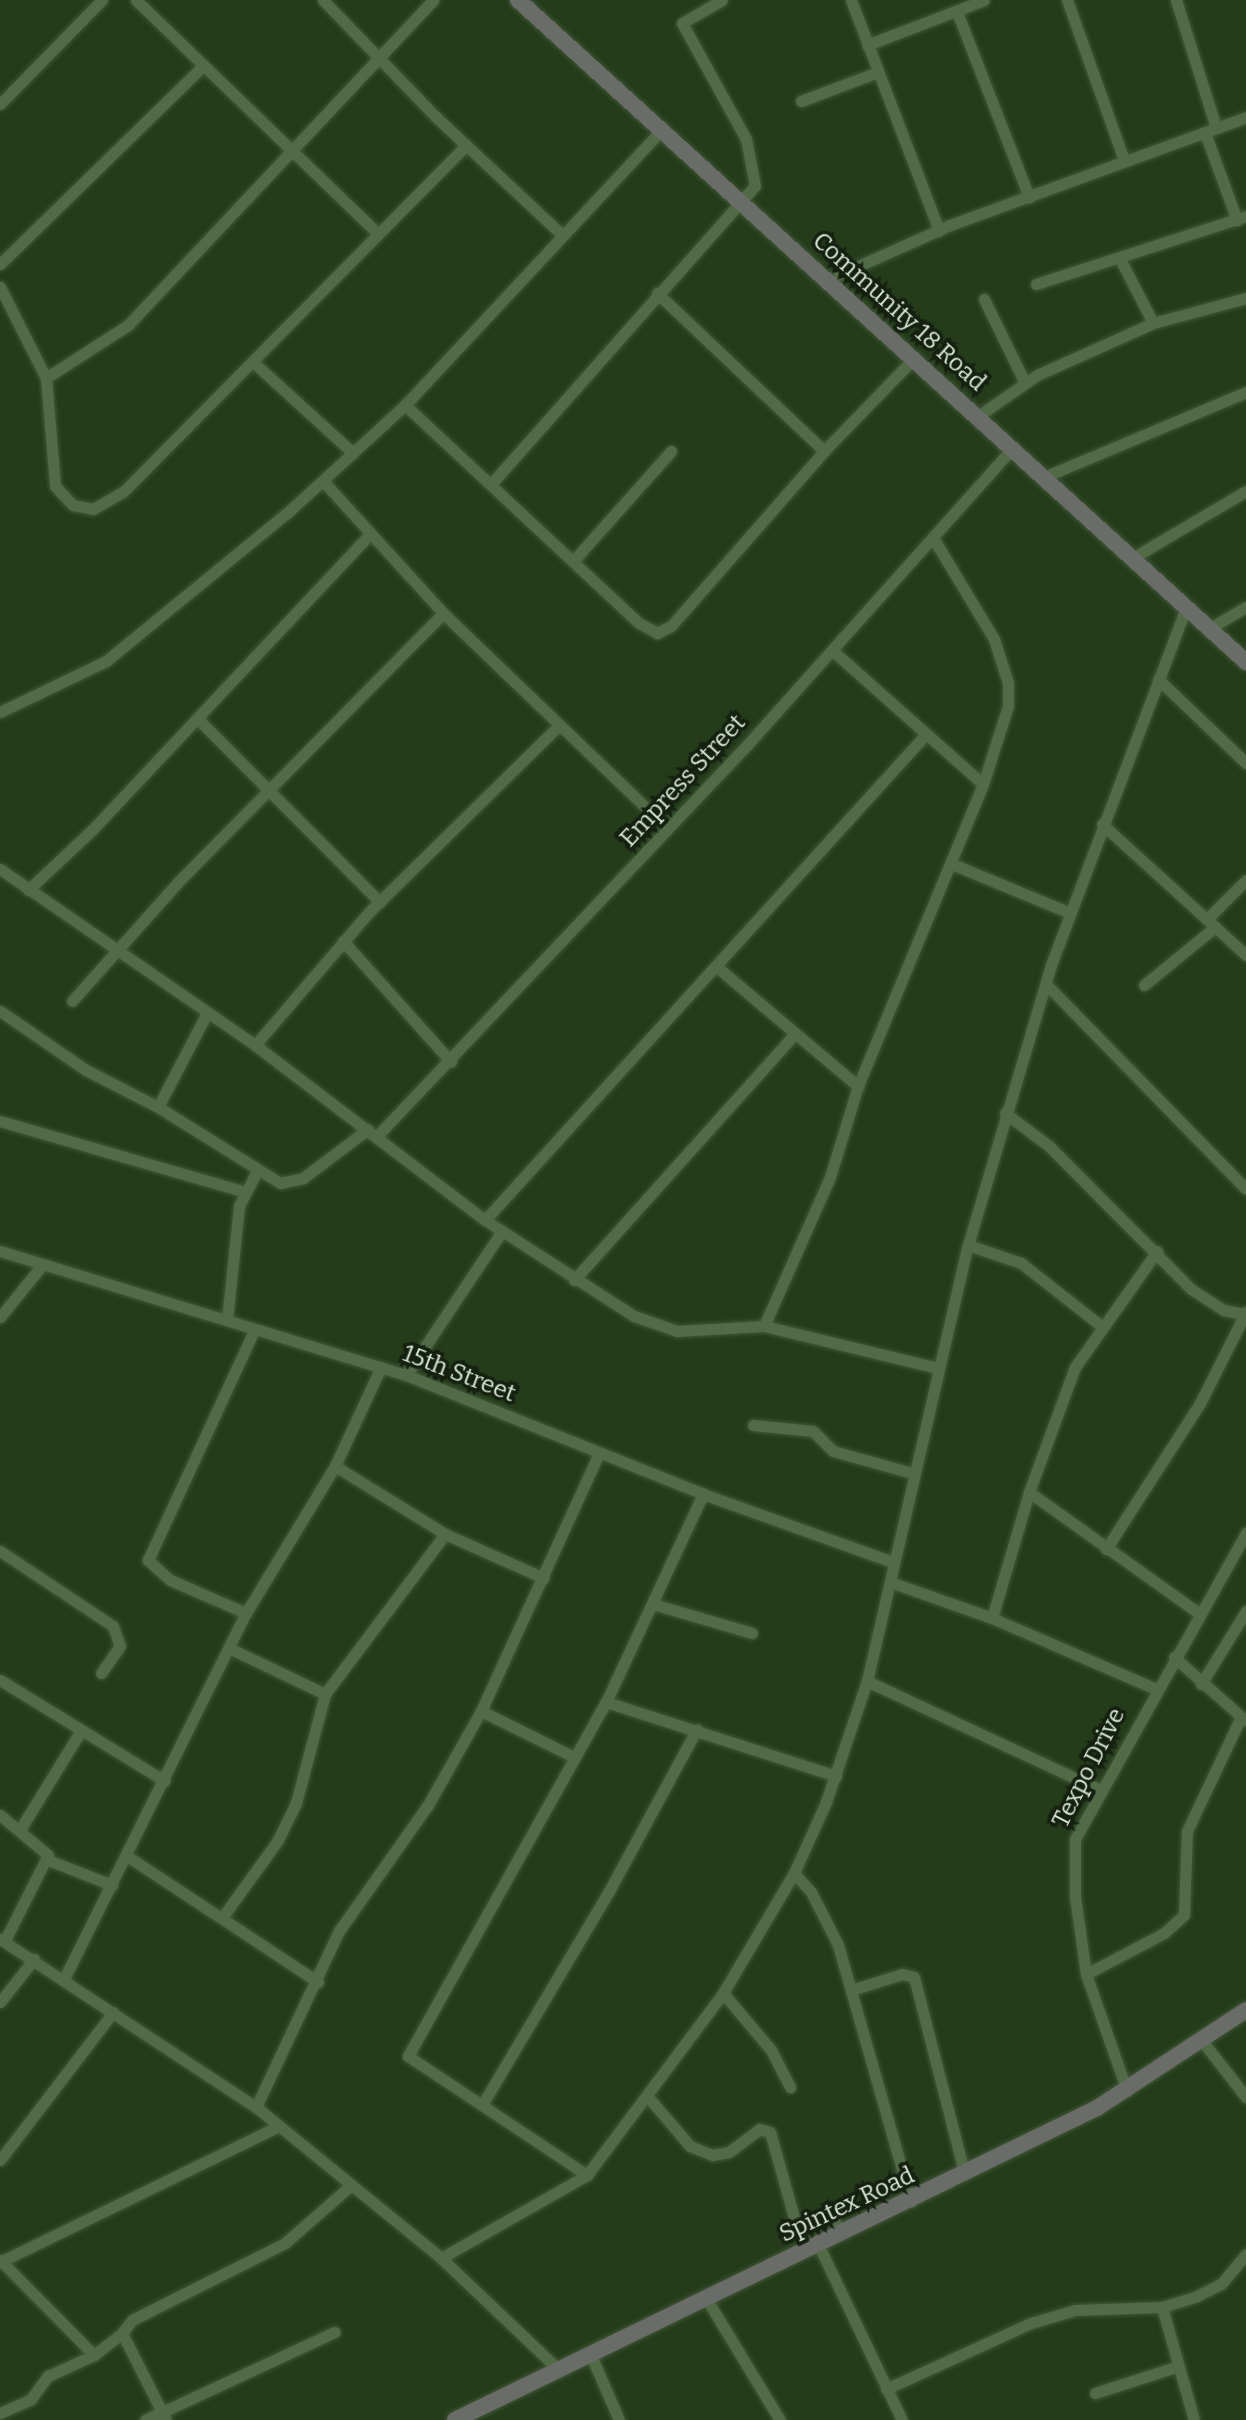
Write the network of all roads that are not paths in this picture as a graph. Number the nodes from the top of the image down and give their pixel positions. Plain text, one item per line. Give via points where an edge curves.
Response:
1 (102, 0) edge
2 (136, 0) edge
3 (323, 0) edge
4 (433, 0) edge
5 (518, 0) edge
6 (851, 0) edge
7 (984, 0) edge
8 (1067, 0) edge
9 (1176, 0) edge
10 (720, 1) edge
11 (957, 12) junction
12 (867, 45) junction
13 (377, 58) junction
14 (203, 66) junction
15 (875, 73) junction
16 (801, 101) dead end
17 (0, 104) edge
18 (1246, 117) edge
19 (662, 129) junction
20 (1210, 130) junction
21 (466, 145) junction
22 (289, 151) junction
23 (1124, 160) junction
24 (1029, 197) junction
25 (741, 202) junction
26 (1242, 218) edge
27 (939, 231) junction
28 (377, 233) junction
29 (561, 234) junction
30 (1119, 257) junction
31 (0, 264) edge
32 (827, 280) junction
33 (1036, 284) dead end
34 (0, 287) edge
35 (657, 293) junction
36 (1246, 298) edge
37 (984, 299) dead end
38 (1153, 323) junction
39 (914, 358) junction
40 (253, 362) junction
41 (46, 378) junction
42 (1025, 383) junction
43 (1246, 392) edge
44 (405, 405) junction
45 (978, 416) junction
46 (1013, 447) junction
47 (671, 451) dead end
48 (824, 451) junction
49 (353, 453) junction
50 (1044, 477) junction
51 (323, 481) junction
52 (492, 483) junction
53 (1246, 491) edge
54 (368, 536) junction
55 (933, 538) junction
56 (1134, 557) junction
57 (574, 560) junction
58 (1187, 606) junction
59 (1246, 607) edge
60 (443, 613) junction
61 (1210, 628) junction
62 (833, 651) junction
63 (1246, 662) edge
64 (1158, 679) junction
65 (0, 712) edge
66 (198, 719) junction
67 (559, 725) junction
68 (926, 734) junction
69 (1246, 763) edge
70 (983, 784) junction
71 (267, 792) junction
72 (1102, 824) junction
73 (667, 828) junction
74 (952, 864) junction
75 (0, 869) edge
76 (1246, 880) edge
77 (28, 890) junction
78 (380, 902) junction
79 (1068, 912) junction
80 (1211, 923) junction
81 (343, 941) junction
82 (117, 950) junction
83 (1246, 955) edge
84 (717, 967) junction
85 (1046, 984) junction
86 (1144, 985) dead end
87 (72, 1001) dead end
88 (0, 1011) edge
89 (207, 1013) junction
90 (795, 1034) junction
91 (255, 1045) junction
92 (451, 1062) junction
93 (858, 1086) junction
94 (158, 1107) junction
95 (1005, 1113) junction
96 (0, 1121) edge
97 (372, 1132) junction
98 (256, 1172) junction
99 (1246, 1189) edge
100 (243, 1191) junction
101 (485, 1220) junction
102 (502, 1231) junction
103 (968, 1245) junction
104 (0, 1251) edge
105 (1157, 1251) junction
106 (43, 1264) junction
107 (574, 1280) junction
108 (1245, 1313) edge
109 (0, 1317) edge
110 (227, 1320) junction
111 (1100, 1325) junction
112 (764, 1326) junction
113 (254, 1331) junction
114 (381, 1367) junction
115 (937, 1368) junction
116 (406, 1375) junction
117 (753, 1425) dead end
118 (599, 1453) junction
119 (335, 1466) junction
120 (912, 1473) junction
121 (1029, 1492) junction
122 (703, 1494) junction
123 (1246, 1533) edge
124 (445, 1534) junction
125 (1106, 1549) junction
126 (0, 1551) edge
127 (893, 1562) junction
128 (544, 1578) junction
129 (890, 1582) junction
130 (653, 1604) junction
131 (1246, 1611) edge
132 (246, 1613) junction
133 (1200, 1614) junction
134 (992, 1618) junction
135 (752, 1633) dead end
136 (231, 1649) junction
137 (1174, 1657) junction
138 (101, 1673) dead end
139 (0, 1680) edge
140 (867, 1681) junction
141 (1201, 1684) junction
142 (1156, 1689) junction
143 (325, 1694) junction
144 (606, 1702) junction
145 (481, 1711) junction
146 (1243, 1718) edge
147 (697, 1729) junction
148 (80, 1732) junction
149 (574, 1757) junction
150 (836, 1776) junction
151 (165, 1781) junction
152 (1101, 1790) junction
153 (0, 1815) edge
154 (21, 1828) junction
155 (127, 1856) junction
156 (48, 1860) junction
157 (794, 1873) junction
158 (112, 1885) junction
159 (224, 1915) junction
160 (2, 1940) edge
161 (34, 1959) junction
162 (1086, 1974) junction
163 (64, 1979) junction
164 (318, 1982) junction
165 (851, 1990) junction
166 (723, 1993) junction
167 (0, 2002) edge
168 (1246, 2010) edge
169 (113, 2012) junction
170 (1203, 2042) junction
171 (790, 2087) dead end
172 (1127, 2091) junction
173 (648, 2097) junction
174 (1246, 2097) edge
175 (482, 2105) junction
176 (256, 2107) junction
177 (277, 2127) junction
178 (0, 2160) edge
179 (587, 2175) junction
180 (965, 2175) junction
181 (351, 2185) junction
182 (911, 2202) junction
183 (840, 2234) junction
184 (818, 2244) junction
185 (1246, 2254) edge
186 (441, 2258) junction
187 (1, 2260) edge
188 (706, 2298) junction
189 (1162, 2307) junction
190 (335, 2332) dead end
191 (122, 2333) junction
192 (590, 2353) junction
193 (94, 2355) junction
194 (1179, 2366) junction
195 (557, 2368) junction
196 (886, 2389) junction
197 (1095, 2393) dead end
198 (0, 2413) edge
199 (165, 2415) edge
200 (145, 2420) edge
201 (455, 2420) edge
202 (619, 2420) edge
203 (780, 2420) edge
204 (902, 2420) edge
205 (1194, 2420) edge

1 - 17 street
2 - 14 street
3 - 13 street
4 - 13 street
5 - 19 main road, Community 18 Road
6 - 12 street
7 - 11 street
8 - 23 street
9 - 20 street
10 - 25 street via 682,23 746,139 755,166 755,186
11 - 12 street
11 - 24 street
12 - 15 street
13 - 21 street
13 - 22 street
14 - 22 street
14 - 31 street
15 - 16 street
15 - 27 street
18 - 20 street
19 - 25 main road, Community 18 Road
19 - 29 street
20 - 23 street
20 - 26 street
21 - 28 street
21 - 29 street
22 - 28 street
22 - 41 street via 128,325
23 - 24 street
24 - 27 street
25 - 32 main road, Community 18 Road
25 - 35 street
26 - 30 street
27 - 32 street
28 - 40 street
29 - 44 street
30 - 33 street
30 - 38 street
32 - 39 main road, Community 18 Road
34 - 41 street
35 - 48 street
35 - 52 street
36 - 38 street
37 - 42 street
38 - 42 street
39 - 45 main road, Community 18 Road
39 - 48 street
40 - 41 street via 123,492 84,510 61,497 55,486
40 - 49 street
42 - 45 street
43 - 50 street
44 - 49 street
44 - 52 street
45 - 46 main road, Community 18 Road
46 - 50 main road, Community 18 Road
46 - 55 street, Empress Street
47 - 57 street
48 - 57 street via 665,631 648,630
49 - 51 street
50 - 56 main road, Community 18 Road
51 - 54 street
51 - 65 street via 133,642 84,673
52 - 57 street
53 - 56 street
54 - 60 street
54 - 66 street
55 - 62 street, Empress Street
55 - 70 street via 994,639 1008,683 1008,706
56 - 58 main road, Community 18 Road
58 - 61 main road, Community 18 Road
58 - 64 street
59 - 61 street
60 - 67 street
60 - 71 street
61 - 63 main road, Community 18 Road
62 - 68 street
62 - 73 street, Empress Street
64 - 69 street
64 - 72 street
66 - 71 street
66 - 77 street
67 - 73 street
67 - 78 street
68 - 70 street
68 - 84 street
70 - 74 street
71 - 78 street
71 - 82 street
72 - 79 street
72 - 80 street
73 - 92 street, Empress Street
74 - 79 street
74 - 93 street
75 - 77 street
76 - 80 street
77 - 82 street
78 - 81 street
79 - 85 street
80 - 83 street
80 - 86 street
81 - 91 street
81 - 92 street
82 - 87 street
82 - 89 street
84 - 90 street
84 - 101 street
85 - 95 street
85 - 99 street
88 - 94 street via 86,1070
89 - 91 street
89 - 94 street
90 - 93 street
90 - 107 street
91 - 97 street
92 - 97 street, Empress Street
93 - 112 street via 830,1177
94 - 98 street
95 - 103 street
95 - 105 street via 1049,1146
96 - 100 street
97 - 98 street, Empress Street via 292,1182 280,1183
97 - 101 street
98 - 100 street
100 - 110 street
101 - 102 street
102 - 107 street
102 - 116 street
103 - 111 street via 1021,1263
103 - 115 street
104 - 106 street, 15th Street
105 - 108 street via 1210,1304
105 - 111 street
106 - 109 street
106 - 110 street, 15th Street
107 - 112 street via 658,1327 677,1331
108 - 125 street via 1200,1403
110 - 113 street, 15th Street
111 - 121 street via 1075,1367
112 - 115 street
113 - 114 street, 15th Street
113 - 132 street via 148,1560 170,1580
114 - 116 street, 15th Street
114 - 119 street
115 - 120 street
116 - 118 street, 15th Street
117 - 120 street via 813,1431 833,1451
118 - 122 street, 15th Street
118 - 128 street
119 - 124 street
119 - 132 street
120 - 127 street
121 - 125 street
121 - 134 street
122 - 127 street, 15th Street
122 - 130 street
123 - 133 street, Texpo Drive
124 - 128 street
124 - 143 street
125 - 133 street
126 - 138 street via 113,1626 120,1646
127 - 129 street
128 - 145 street
129 - 134 street
129 - 140 street
130 - 135 street
130 - 144 street
131 - 141 street
132 - 136 street
133 - 137 street, Texpo Drive
134 - 142 street
136 - 143 street
136 - 151 street
137 - 141 street
137 - 142 street, Texpo Drive
139 - 148 street
140 - 150 street
140 - 152 street
141 - 146 street
142 - 152 street, Texpo Drive
143 - 159 street via 296,1803 278,1840
144 - 147 street
144 - 149 street
145 - 149 street
145 - 164 street via 428,1805 339,1931
146 - 162 street via 1187,1831 1184,1915 1164,1933
147 - 150 street
147 - 175 street
148 - 151 street
148 - 154 street
149 - 175 street via 408,2056
150 - 157 street
151 - 155 street
152 - 162 street, Texpo Drive via 1075,1839 1072,1857
153 - 154 street
154 - 156 street
155 - 158 street
155 - 159 street
156 - 158 street
156 - 160 street
157 - 165 street via 825,1918
157 - 166 street
158 - 163 street
159 - 164 street
160 - 161 street
161 - 163 street
161 - 167 street
162 - 172 street, Texpo Drive
163 - 169 street
164 - 176 street
165 - 180 street via 902,1974 914,1977
165 - 182 street
166 - 171 street via 771,2050
166 - 173 street
168 - 170 main road, Spintex Road
169 - 176 street
169 - 178 street
170 - 172 main road, Spintex Road
170 - 174 street
172 - 180 main road, Spintex Road
173 - 179 street
173 - 183 street via 690,2146 712,2155 729,2152 759,2129 770,2132 797,2228 833,2218
175 - 179 street
176 - 177 street
177 - 181 street
177 - 187 street
179 - 186 street
180 - 182 main road, Spintex Road
181 - 186 street
181 - 191 street via 285,2243 144,2311
182 - 183 main road, Spintex Road
183 - 184 main road, Spintex Road
184 - 188 main road, Spintex Road
184 - 196 street
185 - 189 street via 1221,2284
186 - 195 street
187 - 193 street
188 - 192 main road, Spintex Road
188 - 203 street
189 - 194 street
189 - 196 street via 1105,2306 1031,2323
190 - 199 street
191 - 193 street
191 - 199 street
192 - 195 main road, Spintex Road
192 - 202 street
193 - 198 street via 48,2376 31,2399
194 - 197 street
194 - 205 street
195 - 201 main road, Spintex Road
196 - 204 street
199 - 200 street

